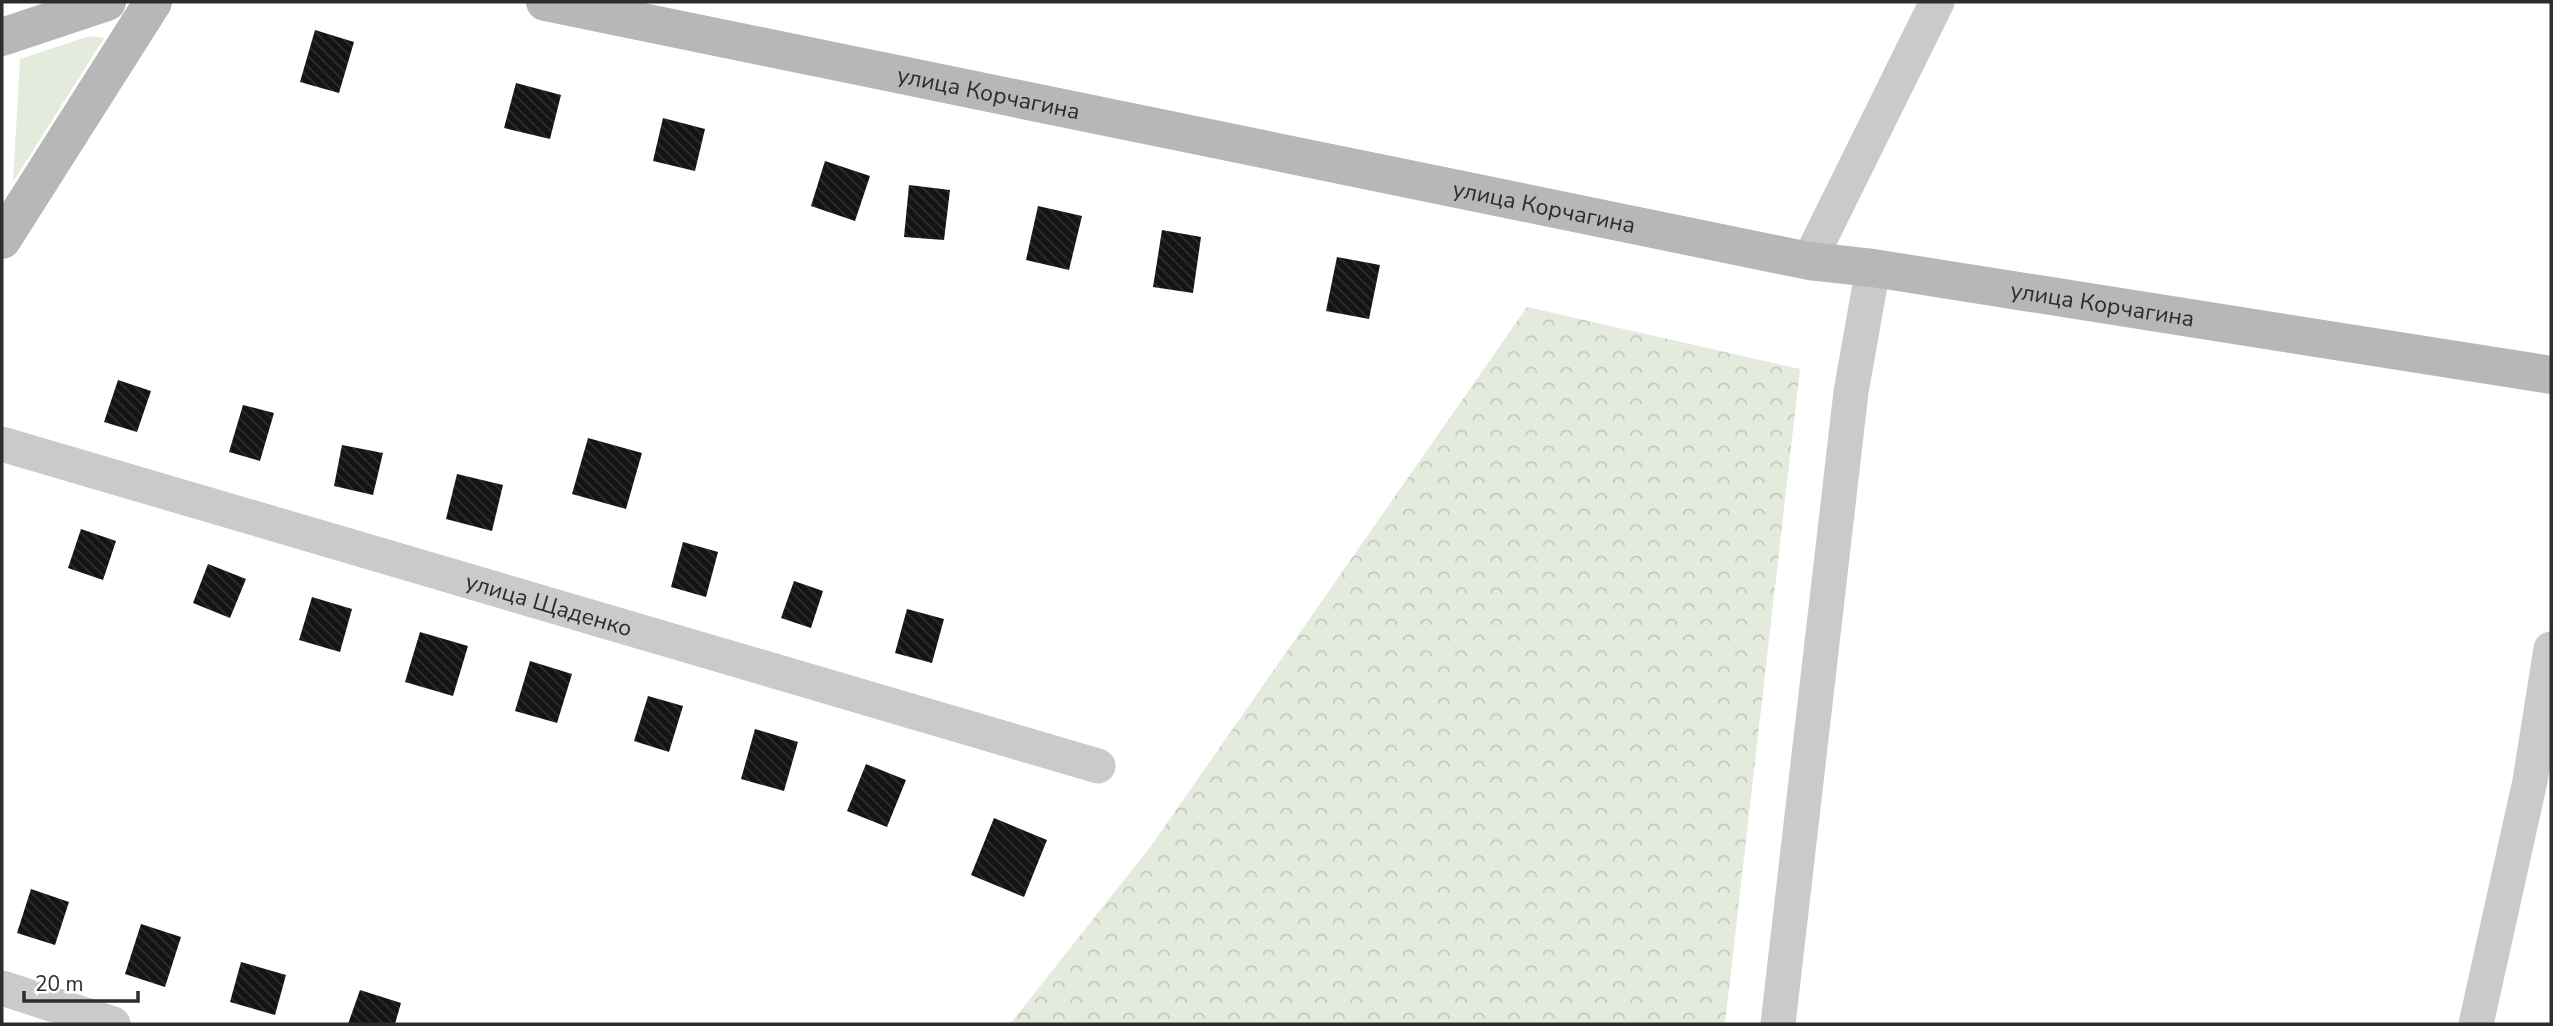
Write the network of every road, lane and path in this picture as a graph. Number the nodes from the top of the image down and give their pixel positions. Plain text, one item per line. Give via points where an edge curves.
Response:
1 (107, 2) edge
2 (153, 2) edge
3 (545, 2) edge
4 (1937, 2) edge
5 (2, 37) edge
6 (2, 240) edge
7 (1809, 261) junction
8 (1873, 268) junction
9 (2551, 375) edge
10 (2, 444) edge
11 (2551, 649) edge
12 (1098, 766) dead end
13 (2, 988) edge
14 (113, 1024) edge
15 (1777, 1024) edge
16 (2476, 1024) edge

1 - 5 street
2 - 6 street
3 - 7 street, улица Корчагина
4 - 7 street
7 - 8 street, улица Корчагина
8 - 9 street, улица Корчагина
8 - 15 street via 1851,392
10 - 12 street, улица Щаденко
11 - 16 street via 2530,780
13 - 14 street

